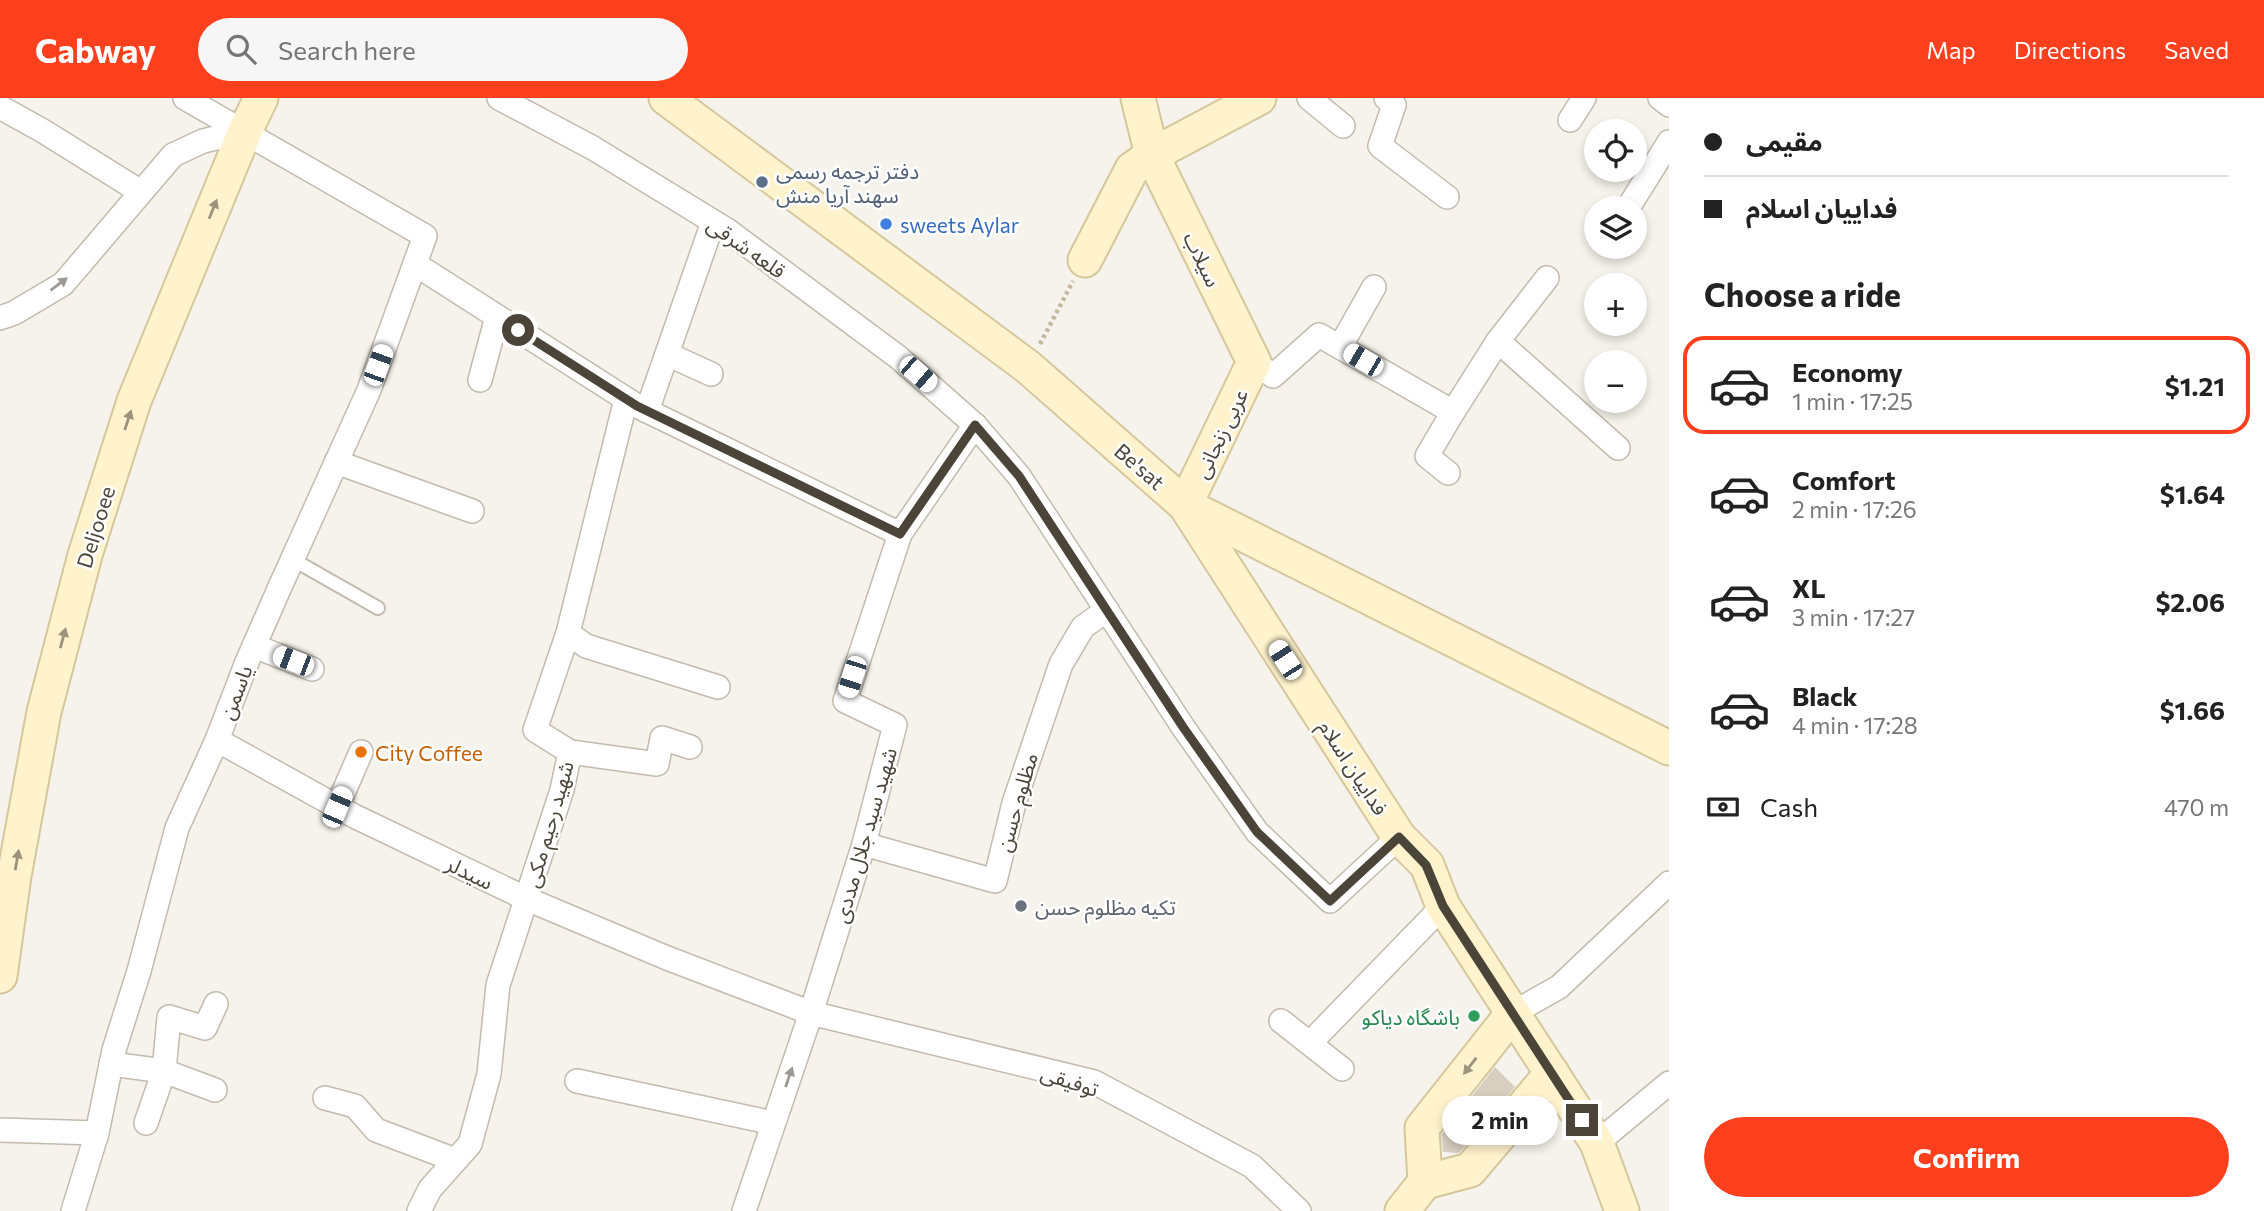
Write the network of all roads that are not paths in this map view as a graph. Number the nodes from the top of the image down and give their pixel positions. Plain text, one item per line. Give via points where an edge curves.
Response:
1 (186, 98) edge
2 (261, 98) edge
3 (499, 98) edge
4 (666, 98) edge
5 (1138, 98) edge
6 (1259, 98) edge
7 (1309, 98) edge
8 (1386, 98) edge
9 (1584, 98) edge
10 (1660, 98) edge
11 (1669, 105) edge
12 (0, 107) edge
13 (1570, 120) dead end
14 (1343, 126) dead end
15 (245, 131) junction
16 (1669, 142) edge
17 (1152, 155) junction
18 (141, 192) junction
19 (1635, 196) edge
20 (1447, 197) dead end
21 (713, 222) junction
22 (1085, 260) road end
23 (415, 264) junction
24 (1547, 278) dead end
25 (1374, 287) dead end
26 (497, 317) junction
27 (0, 318) edge
28 (1498, 341) junction
29 (1340, 347) junction
30 (667, 354) junction
31 (1254, 362) junction
32 (711, 374) dead end
33 (480, 380) dead end
34 (626, 399) junction
35 (647, 411) junction
36 (1453, 412) junction
37 (975, 425) junction
38 (1618, 448) dead end
39 (336, 462) junction
40 (1448, 473) dead end
41 (1185, 505) junction
42 (471, 511) dead end
43 (900, 534) junction
44 (292, 559) junction
45 (378, 608) dead end
46 (1107, 610) junction
47 (568, 633) junction
48 (254, 646) junction
49 (312, 669) dead end
50 (718, 687) dead end
51 (217, 740) junction
52 (690, 747) dead end
53 (1669, 748) edge
54 (361, 752) dead end
55 (570, 752) junction
56 (337, 807) junction
57 (1399, 837) junction
58 (864, 844) junction
59 (1669, 883) edge
60 (527, 899) junction
61 (1443, 906) junction
62 (0, 976) edge
63 (216, 1004) dead end
64 (811, 1013) junction
65 (1513, 1013) junction
66 (1281, 1021) dead end
67 (1310, 1043) junction
68 (111, 1064) junction
69 (1342, 1069) dead end
70 (164, 1071) junction
71 (1552, 1073) junction
72 (578, 1081) dead end
73 (1669, 1083) edge
74 (215, 1090) dead end
75 (325, 1098) dead end
76 (146, 1123) dead end
77 (773, 1123) junction
78 (0, 1130) edge
79 (97, 1133) junction
80 (1597, 1143) junction
81 (455, 1160) junction
82 (1425, 1182) junction
83 (73, 1211) edge
84 (419, 1211) edge
85 (744, 1211) edge
86 (1298, 1211) edge
87 (1402, 1211) edge
88 (1622, 1211) edge

1 - 15 street
2 - 15 main road, Deljooee
3 - 21 street, قلعه شرقی via 593,148
4 - 41 main road, Be'sat via 1028,366
5 - 17 main road, سیلاب
6 - 17 main road
7 - 14 street
8 - 20 street via 1394,105 1380,146
9 - 13 street
10 - 11 street
12 - 18 street
15 - 18 street via 203,141 173,155
15 - 23 street, یاسمن via 425,236
62 -> 15 main road, Deljooee via 44,712 85,555 134,401
16 - 19 street
17 - 22 main road via 1132,169
17 - 31 main road, سیلاب
27 -> 18 street via 63,284
21 - 30 street
21 - 37 street, قلعه شرقی via 898,357
23 - 26 street
23 - 39 street, یاسمن via 369,390
24 - 28 street
25 - 29 street
26 - 33 street
26 - 34 street
28 - 36 street
28 - 38 street
29 - 31 street via 1319,335 1273,376
29 - 36 street
30 - 32 street
30 - 35 street
31 - 41 main road, عربی زنجانی
34 - 35 street
34 - 47 street, شهید رحیم مکی
35 - 43 street
36 - 40 street via 1427,456
37 - 43 street, شهید سید جلال مددی
37 - 46 street, قلعه شرقی via 1019,476
39 - 42 street
39 - 44 street, یاسمن
41 - 53 main road, Be'sat
41 - 57 main road, فداییان اسلام
43 - 58 street, شهید سید جلال مددی via 845,701 895,725
44 - 45 lane
44 - 48 street, یاسمن
46 - 57 street, قلعه شرقی via 1257,832 1330,901
46 - 58 street, مظلوم حسن via 1083,627 1061,664 1014,803 995,881
47 - 50 street via 586,646
47 - 55 street, شهید رحیم مکی via 535,730
48 - 49 street
48 - 51 street, یاسمن
51 - 56 street, سیدلر
51 - 68 street, یاسمن via 177,828
52 - 55 street via 662,738 656,764
54 - 56 street
55 - 60 street, شهید رحیم مکی
56 - 60 street, سیدلر
57 - 61 main road, فداییان اسلام via 1426,865
58 - 64 street, شهید سید جلال مددی
59 - 65 street via 1559,987
60 - 64 street, سیدلر
60 - 81 street, شهید رحیم مکی via 498,985 489,1074 470,1144
61 - 65 main road, فداییان اسلام
61 - 67 street
63 - 70 street via 205,1028 169,1017
77 -> 64 street, شهید سید جلال مددی
64 - 86 street, توفیقی via 1094,1083 1252,1166
65 - 71 main road, فداییان اسلام
65 -> 82 main road via 1422,1128
66 - 67 street
67 - 69 street
68 - 70 street
68 - 79 street, یاسمن
70 - 74 street
70 - 76 street
71 - 80 main road, فداییان اسلام
71 - 82 main road via 1470,1170
72 - 77 street
73 - 80 street
75 - 81 street via 355,1106 376,1130
77 - 85 street, شهید سید جلال مددی
78 - 79 street
79 - 83 street, یاسمن
80 - 88 main road, فداییان اسلام
81 - 84 street, شهید رحیم مکی via 430,1189
82 - 87 main road

